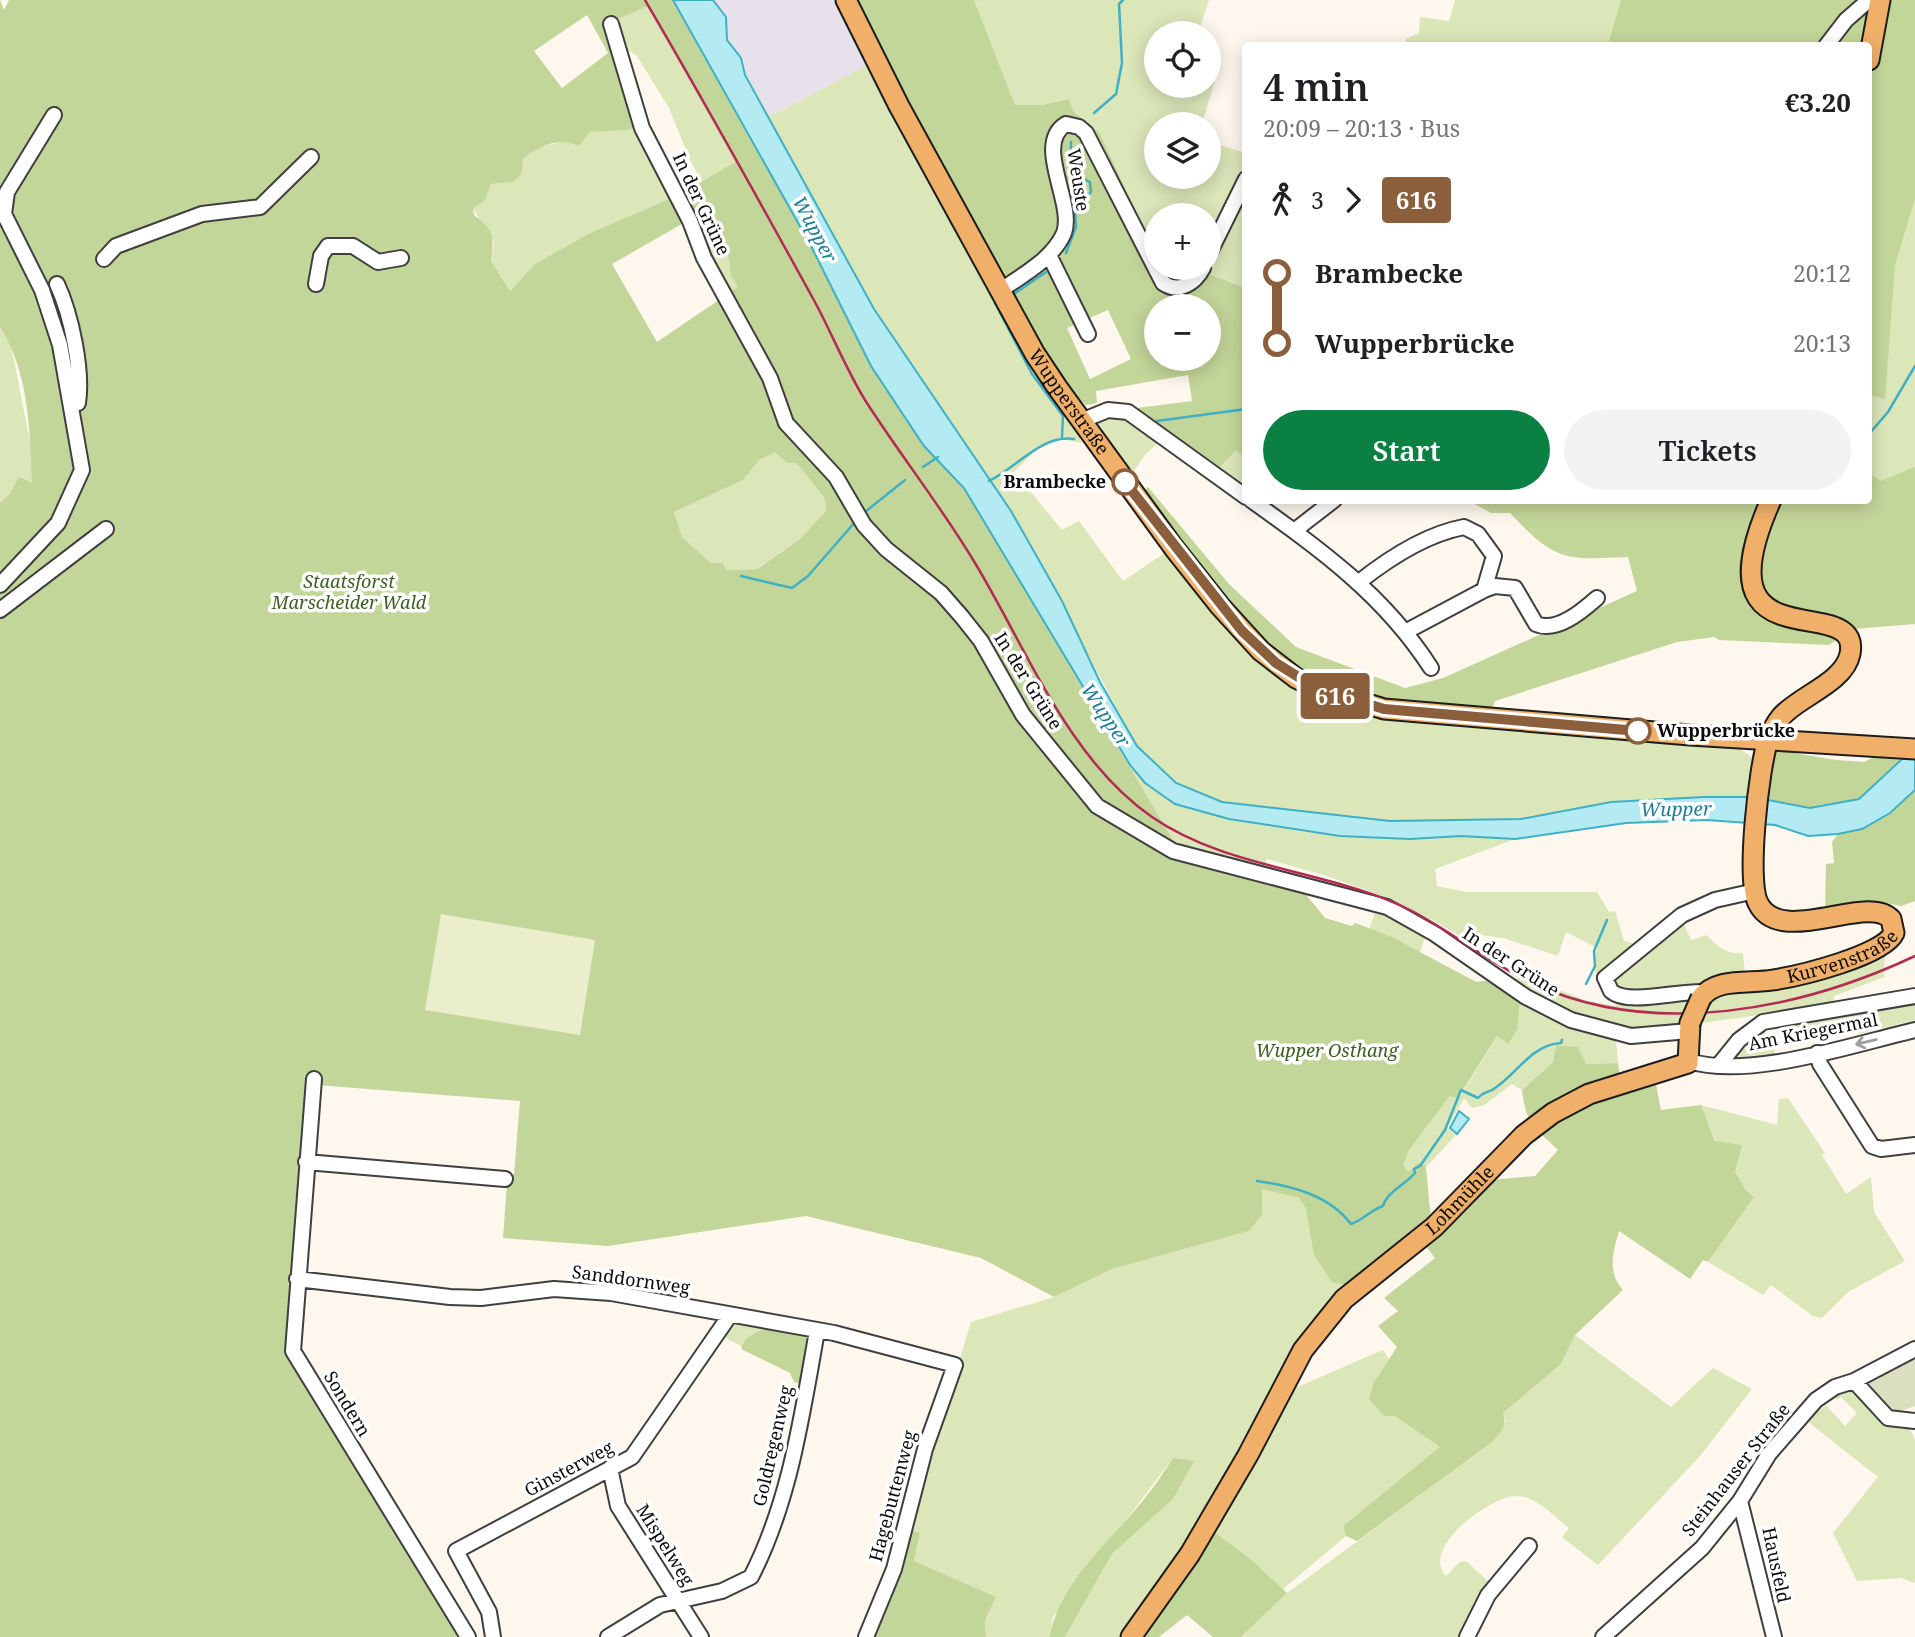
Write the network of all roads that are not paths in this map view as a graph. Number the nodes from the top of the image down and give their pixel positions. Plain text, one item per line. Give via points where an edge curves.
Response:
1 (846, 0) edge
2 (1869, 0) edge
3 (1880, 0) edge
4 (611, 24) dead end
5 (1829, 42) edge
6 (1872, 44) edge
7 (54, 115) dead end
8 (311, 156) dead end
9 (1242, 187) edge
10 (1221, 230) edge
11 (1144, 246) edge
12 (1049, 255) junction
13 (401, 258) dead end
14 (104, 259) dead end
15 (1161, 280) edge
16 (1194, 280) edge
17 (57, 284) dead end
18 (316, 284) dead end
19 (1000, 291) junction
20 (1088, 334) dead end
21 (73, 409) junction
22 (1081, 421) junction
23 (1242, 494) edge
24 (1257, 504) edge
25 (1329, 504) edge
26 (1770, 504) edge
27 (106, 529) dead end
28 (1294, 531) junction
29 (1494, 556) junction
30 (1359, 582) junction
31 (0, 585) edge
32 (1515, 588) junction
33 (1484, 590) junction
34 (1597, 598) dead end
35 (0, 610) edge
36 (1407, 631) junction
37 (1431, 668) dead end
38 (1768, 740) junction
39 (1911, 749) edge
40 (1755, 891) junction
41 (1703, 995) junction
42 (1915, 996) edge
43 (1689, 1027) junction
44 (1915, 1030) edge
45 (1816, 1053) junction
46 (1689, 1061) junction
47 (1718, 1066) junction
48 (314, 1079) dead end
49 (1915, 1145) edge
50 (306, 1162) junction
51 (505, 1179) dead end
52 (297, 1279) junction
53 (730, 1315) junction
54 (817, 1331) junction
55 (1915, 1349) edge
56 (955, 1365) joint
57 (1854, 1381) junction
58 (1915, 1421) edge
59 (610, 1468) junction
60 (1740, 1501) junction
61 (1529, 1546) dead end
62 (679, 1602) junction
63 (468, 1637) edge
64 (493, 1637) edge
65 (608, 1637) edge
66 (701, 1637) edge
67 (866, 1637) edge
68 (1131, 1637) edge
69 (1467, 1637) edge
70 (1603, 1637) edge
71 (1774, 1637) edge

1 - 19 main road, Wupperstraße
2 - 5 street
3 - 6 main road
4 - 43 street, In der Grüne via 642,128 704,258 770,378 786,423 836,477 864,525 962,617 1023,715 1097,806 1173,851 1387,907 1435,934 1525,997 1571,1020 1631,1036
7 - 21 street via 7,192 4,214 42,290 60,345
8 - 14 street via 260,207 202,214 116,246
9 - 10 street
11 - 12 street, Weuste via 1086,133 1073,124 1058,129 1054,137 1066,218 1065,230
12 - 19 street, Weuste
12 - 20 street
13 - 18 street via 378,262 353,246 328,246 321,256
15 - 16 street, Weuste via 1174,288
17 - 21 street via 66,302 79,383 78,406
19 - 22 main road, Wupperstraße via 1035,354
21 - 31 street via 82,470 58,523
22 - 23 street via 1108,410 1128,412
22 - 38 main road, Wupperstraße via 1220,606 1261,651 1316,688 1384,709
24 - 28 street
25 - 28 street
26 - 38 main road via 1752,555 1753,594 1771,612 1839,629 1849,640 1850,650 1842,669 1791,707
27 - 35 street
28 - 30 street
29 - 30 street via 1472,530 1454,528
29 - 32 street
29 - 33 street
30 - 36 street
32 - 33 street
32 - 34 street via 1536,624 1542,626 1555,625
33 - 36 street
36 - 37 street
38 - 39 main road, Wupperstraße
38 - 40 main road via 1756,825
40 - 41 street via 1715,900 1682,915 1605,978 1611,991 1625,999 1688,990
40 - 41 main road, Kurvenstraße via 1762,909 1784,919 1810,921 1876,910 1889,916 1894,933 1873,949 1833,964 1773,980 1723,984
41 - 43 main road, bridge
42 - 47 street, Am Kriegermal via 1763,1022 1739,1040
43 - 46 main road
44 -> 45 street, Am Kriegermal
45 - 47 street, Am Kriegermal
45 - 49 street via 1872,1146
46 - 47 street, Am Kriegermal
46 - 68 main road, Lohmühle via 1677,1069 1574,1101 1524,1135 1434,1227 1344,1298 1303,1350 1190,1554
48 - 50 street, Sondern
50 - 51 street
50 - 52 street, Sondern
52 - 53 street, Sanddornweg via 450,1297 582,1289
52 - 63 street, Sondern via 293,1351
53 - 54 street, Sanddornweg
53 - 59 street, Ginsterweg via 645,1441 632,1457
54 - 56 street, Sanddornweg
54 - 62 street, Goldregenweg via 788,1482 754,1571 738,1585
55 - 57 street, Steinhauser Straße
56 - 67 street, Hagebuttenweg via 925,1449 894,1569
57 - 58 street via 1888,1418
57 - 60 street, Steinhauser Straße via 1816,1400 1769,1454
59 - 62 street, Mispelweg via 618,1506
59 - 64 street, Ginsterweg via 456,1552 489,1612
60 - 70 street, Steinhauser Straße via 1702,1548
60 - 71 street, Hausfeld
61 - 69 street via 1489,1595
62 - 65 street, Goldregenweg via 660,1605
62 - 66 street, Mispelweg

